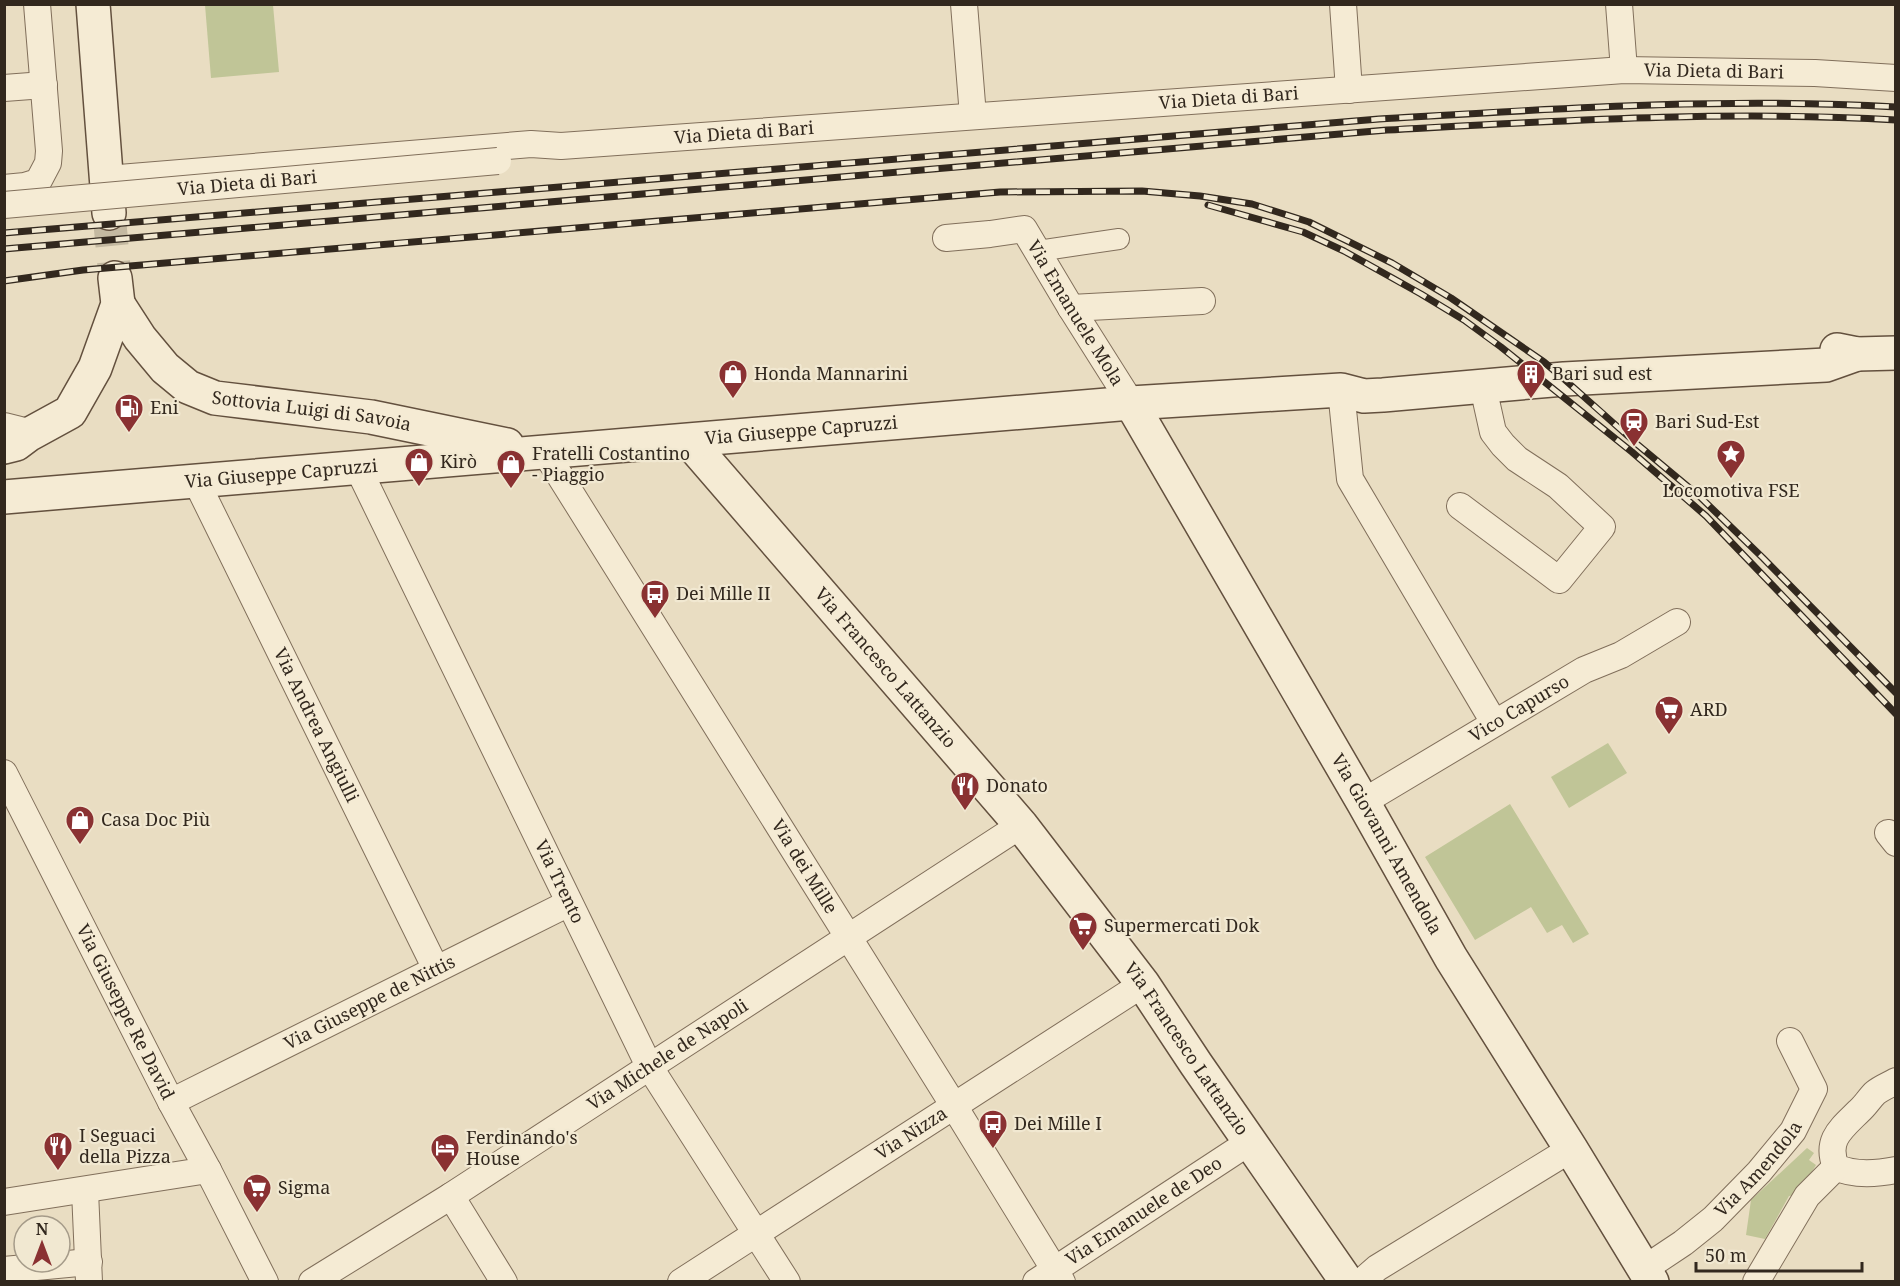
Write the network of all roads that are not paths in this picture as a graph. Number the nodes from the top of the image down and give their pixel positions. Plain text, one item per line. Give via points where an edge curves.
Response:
1 (37, 4) edge
2 (93, 4) edge
3 (964, 4) edge
4 (1343, 4) edge
5 (1619, 4) edge
6 (1623, 70) junction
7 (1896, 78) edge
8 (44, 85) junction
9 (4, 88) edge
10 (1349, 90) junction
11 (973, 116) junction
12 (561, 146) junction
13 (106, 179) junction
14 (4, 188) edge
15 (4, 205) edge
16 (109, 213) tunnel mouth
17 (952, 235) dead end
18 (1119, 239) dead end
19 (1038, 251) junction
20 (1202, 301) dead end
21 (1071, 308) junction
22 (1896, 353) edge
23 (1857, 354) junction
24 (1483, 387) junction
25 (1341, 390) junction
26 (1131, 403) junction
27 (12, 437) edge
28 (689, 441) junction
29 (544, 452) junction
30 (358, 468) junction
31 (195, 481) junction
32 (4, 497) edge
33 (1460, 506) dead end
34 (1677, 622) dead end
35 (1496, 722) junction
36 (5, 775) edge
37 (1363, 802) junction
38 (1021, 825) junction
39 (569, 903) junction
40 (849, 937) junction
41 (436, 969) junction
42 (1143, 984) junction
43 (1790, 1041) dead end
44 (649, 1066) junction
45 (1896, 1081) edge
46 (171, 1102) junction
47 (954, 1106) junction
48 (1251, 1141) junction
49 (1571, 1149) junction
50 (1836, 1167) junction
51 (208, 1170) junction
52 (1896, 1170) edge
53 (85, 1191) junction
54 (451, 1196) junction
55 (4, 1202) edge
56 (756, 1232) junction
57 (4, 1270) edge
58 (89, 1272) edge
59 (1648, 1275) edge
60 (1051, 1277) edge
61 (265, 1281) edge
62 (312, 1281) edge
63 (504, 1281) edge
64 (681, 1281) edge
65 (788, 1281) edge
66 (1347, 1281) edge
67 (1361, 1281) edge
68 (1756, 1281) edge

1 - 8 street
2 - 13 main road
3 - 11 street
4 - 10 street
5 - 6 street
6 - 7 street, Via Dieta di Bari
6 - 10 street, Via Dieta di Bari
8 - 9 street
8 - 14 street via 48,163 38,182
10 - 11 street, Via Dieta di Bari
11 - 12 street, Via Dieta di Bari
12 - 13 street, Via Dieta di Bari via 531,144
12 - 15 street, Via Dieta di Bari, bridge via 542,155 498,161
13 - 16 main road
17 - 19 street, Via Emanuele Mola via 1024,228
18 - 19 street
19 - 21 street, Via Emanuele Mola
20 - 21 street
21 - 26 street, Via Emanuele Mola
22 - 23 main road
23 - 24 main road via 1826,365 1575,378
23 - 25 main road via 1825,347 1660,353 1382,374 1365,377
24 - 25 main road via 1364,396
24 - 33 street via 1493,432 1503,445 1558,486 1602,527 1559,580
25 - 26 main road, Via Giuseppe Capruzzi
25 - 35 street via 1350,479
26 - 28 main road, Via Giuseppe Capruzzi
26 - 37 main road, Via Giovanni Amendola
27 - 29 main road, Sottovia Luigi di Savoia via 70,412 95,368 117,291 140,338 165,368 188,387 214,398 371,417
28 - 29 main road, Via Giuseppe Capruzzi
28 - 38 main road, Via Francesco Lattanzio
29 - 30 main road, Via Giuseppe Capruzzi
29 - 40 street, Via dei Mille
30 - 31 main road, Via Giuseppe Capruzzi
30 - 39 street, Via Trento
31 - 32 main road, Via Giuseppe Capruzzi
31 - 41 street, Via Andrea Angiulli
34 - 35 street, Vico Capurso
35 - 37 street, Vico Capurso
36 - 46 street, Via Giuseppe Re David
37 - 49 main road, Via Giovanni Amendola via 1451,958
38 - 40 street, Via Michele de Napoli
38 - 42 main road, Via Francesco Lattanzio
39 - 41 street, Via Giuseppe de Nittis
39 - 44 street, Via Trento
40 - 44 street, Via Michele de Napoli
40 - 47 street, Via dei Mille
41 - 46 street, Via Giuseppe de Nittis
42 - 47 street, Via Nizza
42 - 48 main road, Via Francesco Lattanzio
43 - 59 street, Via Amendola via 1814,1089 1793,1131 1713,1219
44 - 54 street, Via Michele de Napoli
44 - 56 street, Via Trento
45 - 50 street via 1876,1093 1846,1122 1832,1147
46 - 51 street, Via Giuseppe Re David
47 - 56 street, Via Nizza
47 - 60 street, Via dei Mille
48 - 60 street, Via Emanuele de Deo
48 - 66 main road, Via Francesco Lattanzio
49 - 59 main road, Via Giovanni Amendola
49 - 67 street
50 - 52 street via 1865,1173
50 - 68 street via 1807,1196
51 - 53 street
51 - 61 street, Via Giuseppe Re David
53 - 55 street
53 - 58 street
54 - 62 street, Via Michele de Napoli
54 - 63 street
56 - 64 street, Via Nizza
56 - 65 street, Via Trento
57 - 58 street

